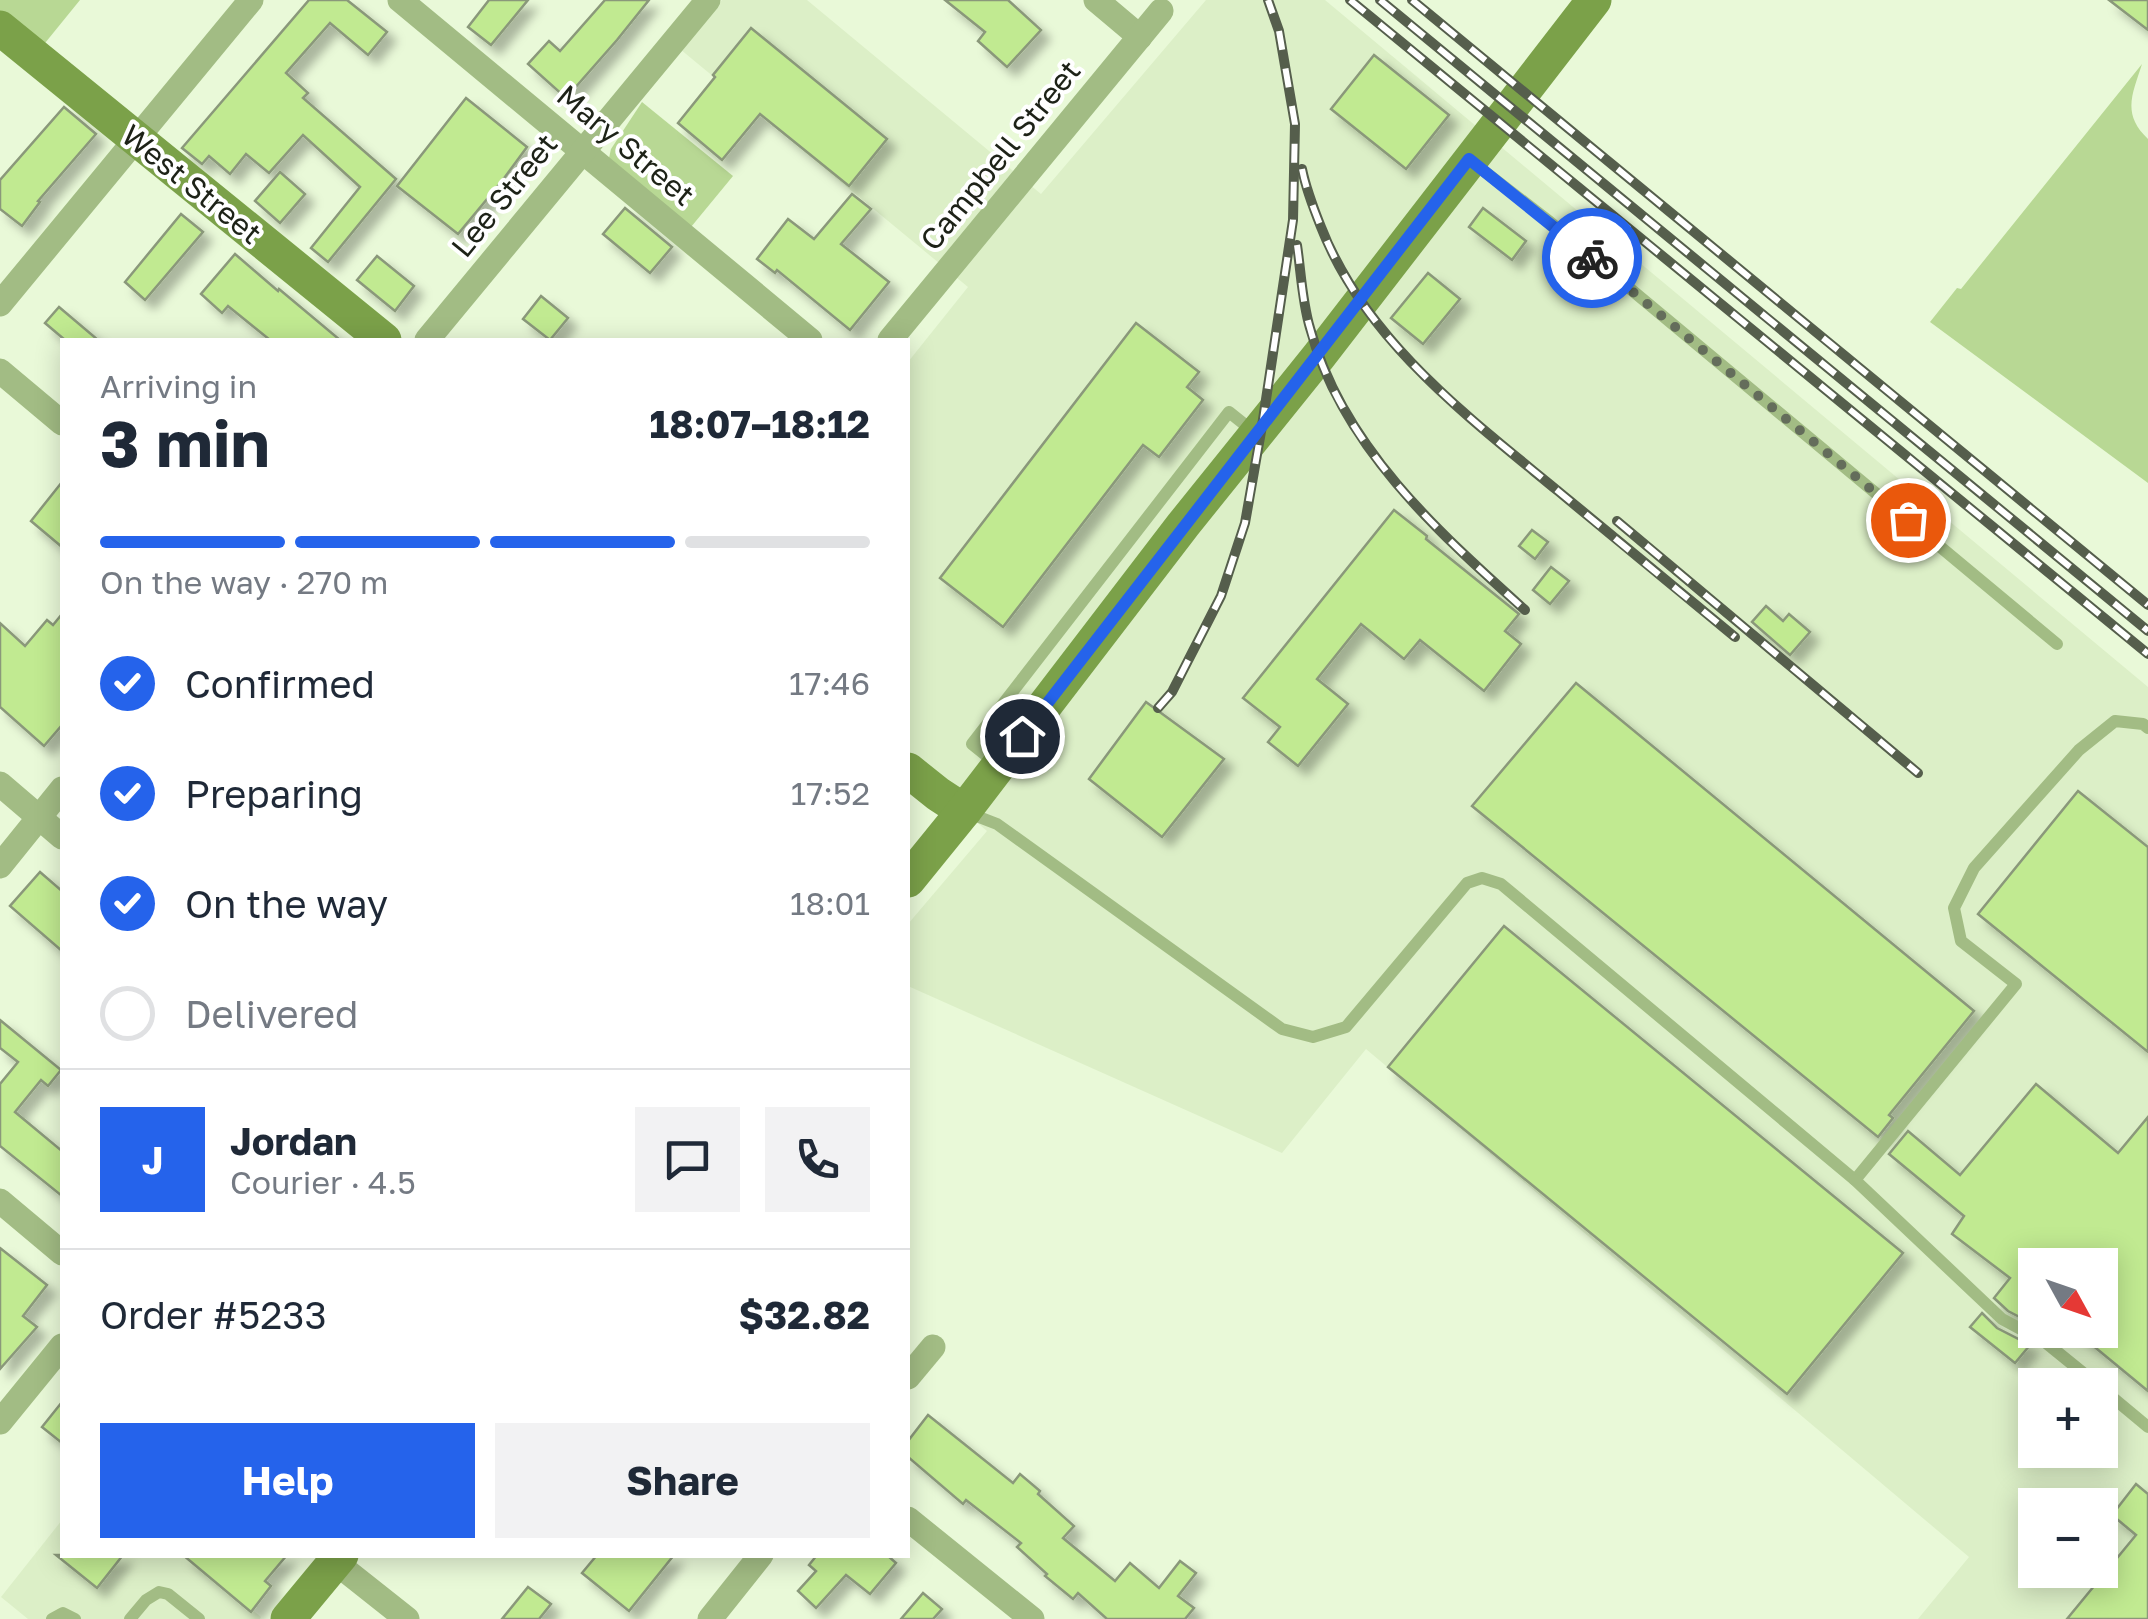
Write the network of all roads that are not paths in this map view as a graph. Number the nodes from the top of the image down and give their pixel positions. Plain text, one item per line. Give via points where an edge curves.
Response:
1 (251, 0) edge
2 (400, 0) edge
3 (708, 0) edge
4 (1096, 0) edge
5 (1594, 0) edge
6 (1161, 11) dead end
7 (0, 28) edge
8 (1140, 36) junction
9 (137, 138) junction
10 (582, 152) junction
11 (1469, 159) junction
12 (0, 304) edge
13 (382, 338) edge
14 (429, 338) edge
15 (808, 338) edge
16 (892, 338) edge
17 (0, 372) edge
18 (60, 421) edge
19 (2057, 644) dead end
20 (2148, 728) edge
21 (910, 772) edge
22 (0, 784) edge
23 (60, 791) edge
24 (964, 811) junction
25 (39, 817) junction
26 (60, 835) edge
27 (0, 866) edge
28 (910, 878) edge
29 (1854, 1180) junction
30 (0, 1200) edge
31 (60, 1251) edge
32 (933, 1347) dead end
33 (60, 1348) edge
34 (2077, 1368) edge
35 (910, 1375) edge
36 (2118, 1402) edge
37 (0, 1422) edge
38 (2148, 1426) edge
39 (910, 1521) edge
40 (338, 1558) edge
41 (759, 1558) edge
42 (52, 1619) edge
43 (75, 1619) edge
44 (130, 1619) edge
45 (199, 1619) edge
46 (288, 1619) edge
47 (407, 1619) edge
48 (710, 1619) edge
49 (1032, 1619) edge

1 - 9 street
2 - 10 street, Mary Street
3 - 10 street, Lee Street
4 - 8 street
5 - 11 main road
6 - 8 street, Campbell Street
7 - 9 main road, West Street
8 - 16 street, Campbell Street
9 - 12 street
9 - 13 main road, West Street
10 - 14 street, Lee Street
10 - 15 street, Mary Street
11 - 19 lane
11 - 24 main road via 1256,434 1215,458 1170,515
17 - 18 street
20 - 29 lane via 2115,720 1974,868 1954,908 1961,941 2016,984
21 - 24 main road
22 - 25 street
23 - 25 street
24 - 28 main road
24 - 29 lane via 997,824 1282,1029 1313,1038 1346,1027 1467,883 1482,878 1501,884
25 - 26 street
25 - 27 street
29 - 34 lane via 2002,1320
30 - 31 street
32 - 35 street
33 - 37 street
36 - 38 lane
39 - 49 street
40 - 46 main road
40 - 47 street
41 - 48 street
42 - 43 lane
44 - 45 lane via 158,1592

